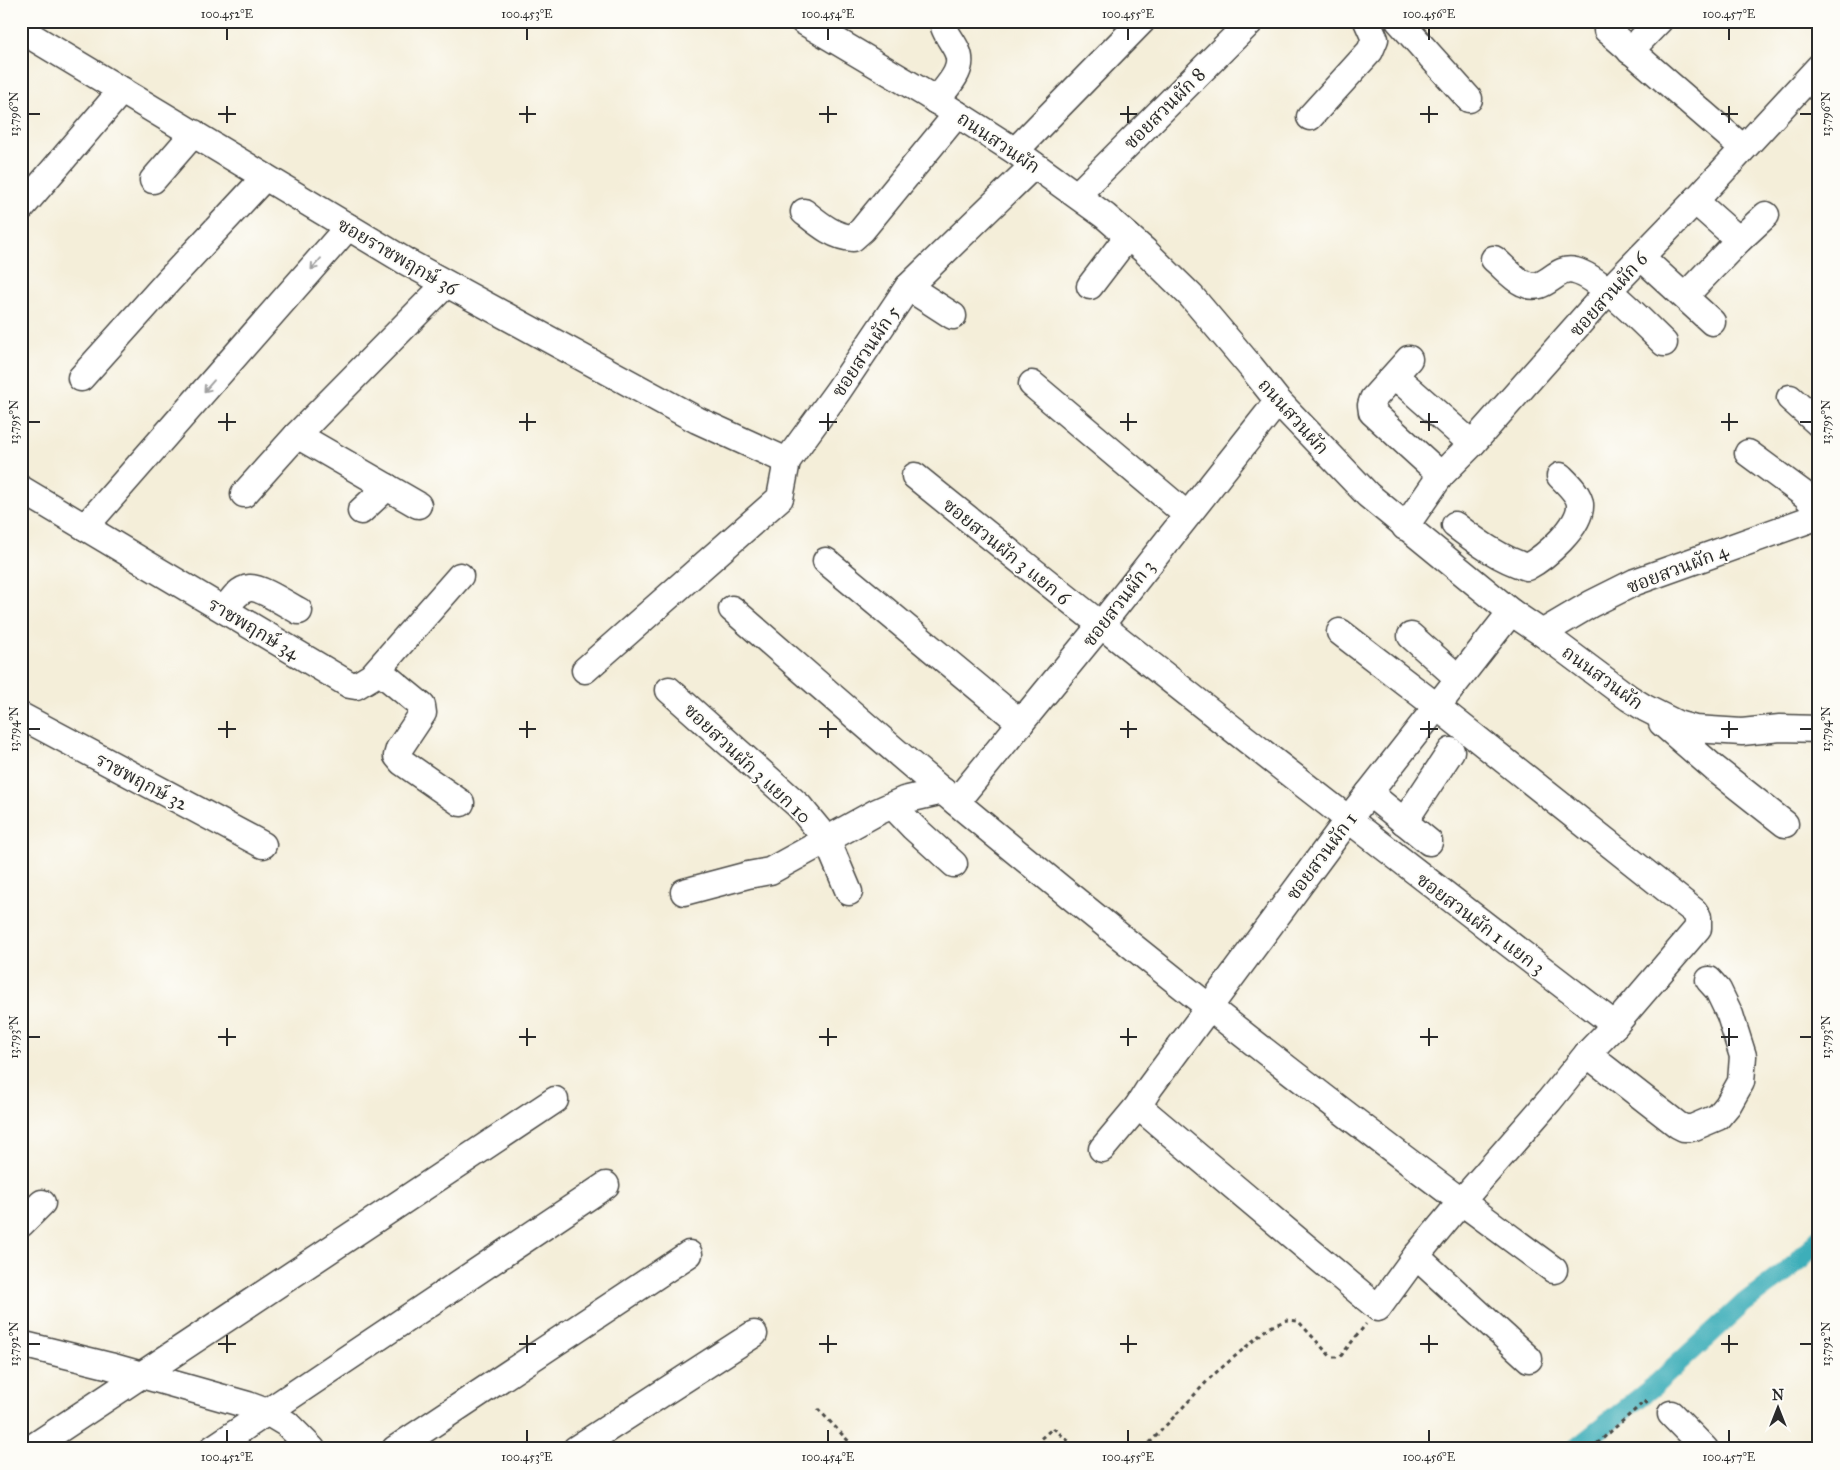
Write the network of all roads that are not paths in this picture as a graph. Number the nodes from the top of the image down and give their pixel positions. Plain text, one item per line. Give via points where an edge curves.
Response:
1 (802, 21) edge
2 (946, 21) edge
3 (1142, 21) edge
4 (1251, 21) edge
5 (1367, 21) edge
6 (1399, 21) edge
7 (1659, 21) edge
8 (21, 30) edge
9 (1607, 30) dead end
10 (1630, 51) junction
11 (1819, 67) edge
12 (122, 90) junction
13 (1469, 99) dead end
14 (946, 107) junction
15 (1310, 118) dead end
16 (194, 133) junction
17 (1743, 148) junction
18 (1025, 158) junction
19 (265, 177) junction
20 (153, 180) dead end
21 (1077, 195) junction
22 (1694, 201) junction
23 (21, 208) edge
24 (804, 212) dead end
25 (1766, 215) dead end
26 (348, 227) junction
27 (1128, 236) junction
28 (1739, 240) junction
29 (1641, 257) junction
30 (1494, 259) dead end
31 (446, 284) junction
32 (1090, 286) dead end
33 (908, 287) junction
34 (1608, 292) junction
35 (1685, 296) junction
36 (953, 316) dead end
37 (1712, 322) dead end
38 (1664, 342) dead end
39 (81, 378) dead end
40 (1032, 384) dead end
41 (1790, 398) dead end
42 (1278, 401) junction
43 (1819, 424) edge
44 (297, 435) junction
45 (1472, 444) junction
46 (1748, 453) dead end
47 (787, 461) junction
48 (1441, 475) junction
49 (915, 476) dead end
50 (1560, 476) dead end
51 (386, 487) junction
52 (21, 489) edge
53 (244, 494) dead end
54 (418, 505) dead end
55 (361, 511) dead end
56 (1819, 511) edge
57 (1187, 515) junction
58 (1819, 516) edge
59 (1455, 525) dead end
60 (84, 527) junction
61 (1405, 527) junction
62 (1482, 546) junction
63 (826, 560) dead end
64 (1460, 572) junction
65 (460, 576) dead end
66 (732, 609) dead end
67 (225, 610) junction
68 (299, 611) dead end
69 (1511, 612) junction
70 (1100, 626) junction
71 (1340, 632) dead end
72 (1542, 633) junction
73 (1411, 636) dead end
74 (378, 670) junction
75 (585, 670) dead end
76 (1458, 678) junction
77 (669, 690) dead end
78 (1436, 706) junction
79 (1645, 708) junction
80 (21, 716) edge
81 (1020, 723) junction
82 (1819, 729) edge
83 (1450, 752) dead end
84 (1369, 793) junction
85 (950, 797) junction
86 (461, 803) dead end
87 (894, 806) junction
88 (1348, 821) junction
89 (1404, 822) junction
90 (1785, 824) dead end
91 (827, 840) junction
92 (1429, 842) dead end
93 (263, 845) dead end
94 (954, 864) dead end
95 (684, 892) dead end
96 (849, 892) dead end
97 (1709, 980) dead end
98 (1209, 1008) junction
99 (1615, 1025) junction
100 (1587, 1054) junction
101 (554, 1100) dead end
102 (1138, 1106) junction
103 (1102, 1149) dead end
104 (606, 1185) dead end
105 (1461, 1202) junction
106 (42, 1203) dead end
107 (21, 1224) edge
108 (689, 1254) dead end
109 (1416, 1256) junction
110 (1554, 1270) dead end
111 (754, 1334) dead end
112 (21, 1344) edge
113 (1529, 1359) dead end
114 (142, 1375) junction
115 (1661, 1411) road end
116 (267, 1412) junction
117 (30, 1449) edge
118 (212, 1449) edge
119 (312, 1449) edge
120 (395, 1449) edge
121 (576, 1449) edge
122 (1705, 1449) edge

1 - 14 street, ถนนสวนผัก
2 - 14 street via 946,35 959,54 957,73
3 - 18 street, ซอยสวนผัก 5
4 - 21 street, ซอยสวนผัก 8
5 - 15 street via 1375,39 1370,51
6 - 13 street
7 - 10 street
8 - 12 street, ซอยราชพฤกษ์ 36
9 - 10 street
10 - 17 street
11 - 17 street, ซอยสวนผัก 6
12 - 16 street, ซอยราชพฤกษ์ 36
12 - 23 street
14 - 18 street, ถนนสวนผัก
14 - 24 street via 854,238 842,237
16 - 19 street, ซอยราชพฤกษ์ 36
16 - 20 street
17 - 22 street, ซอยสวนผัก 6
18 - 21 street, ถนนสวนผัก
18 - 33 street, ซอยสวนผัก 5
19 - 26 street, ซอยราชพฤกษ์ 36
19 - 39 street
21 - 27 street, ถนนสวนผัก
22 - 28 street
22 - 29 street, ซอยสวนผัก 6
25 - 28 street
26 - 31 street, ซอยราชพฤกษ์ 36
26 -> 60 street
27 - 32 street
27 - 42 street, ถนนสวนผัก via 1191,296
28 - 35 street
29 - 34 street, ซอยสวนผัก 6
29 - 35 street
30 - 34 street via 1522,283 1534,287 1562,271 1574,270 1589,276
31 - 44 street
31 - 47 street, ซอยราชพฤกษ์ 36 via 697,420
33 - 36 street
33 - 47 street, ซอยสวนผัก 5
34 - 38 street
34 - 45 street, ซอยสวนผัก 6
35 - 37 street
40 - 57 street
41 - 43 street
42 - 57 street, ซอยสวนผัก 3
42 - 61 street, ถนนสวนผัก via 1368,495
44 - 51 street
44 - 53 street
45 - 48 street, ซอยสวนผัก 6
45 - 48 street via 1402,367 1373,399 1372,412
46 - 56 street via 1804,495
47 - 75 street, ซอยสวนผัก 5 via 780,498
48 - 61 street, ซอยสวนผัก 6
49 - 70 street, ซอยสวนผัก 3 แยก 6
50 - 62 street via 1580,502 1579,516 1539,561 1527,567
51 - 54 street
51 - 55 street
52 - 60 street, ราชพฤกษ์ 34
57 - 70 street, ซอยสวนผัก 3
58 - 72 street, ซอยสวนผัก 4 via 1635,582
59 - 62 street
60 - 67 street, ราชพฤกษ์ 34
61 - 64 street, ถนนสวนผัก
62 - 64 street
63 - 81 street
64 - 69 street, ถนนสวนผัก
65 - 74 street, ราชพฤกษ์ 34
66 - 85 street
67 - 68 street via 241,591 251,588
67 - 74 street, ราชพฤกษ์ 34 via 350,685 362,684
69 - 72 street, ถนนสวนผัก
69 - 76 street, ซอยสวนผัก 1
70 - 81 street, ซอยสวนผัก 3
70 - 88 street, ซอยสวนผัก 3 แยก 6
71 - 78 street
72 - 79 street, ถนนสวนผัก
73 - 76 street
74 - 86 street via 422,706 423,713 397,756
76 - 78 street, ซอยสวนผัก 1
77 - 91 street, ซอยสวนผัก 3 แยก 10 via 798,806
78 - 84 street, ซอยสวนผัก 1
78 - 99 street via 1698,917 1698,928
79 - 82 street, ถนนสวนผัก via 1676,724 1702,730
79 - 90 street
80 - 93 street, ราชพฤกษ์ 32
81 - 85 street, ซอยสวนผัก 3
83 - 89 street
84 - 88 street, ซอยสวนผัก 1
84 - 89 street
85 - 87 street via 904,800
85 - 98 street
87 - 91 street
87 - 94 street
88 - 98 street, ซอยสวนผัก 1
88 - 99 street, ซอยสวนผัก 1 แยก 3
89 - 92 street
91 - 95 street via 770,871
91 - 96 street, ซอยสวนผัก 3 แยก 10
97 - 100 street via 1718,990 1730,1015 1743,1056 1741,1082 1718,1117 1684,1128
98 - 102 street, ซอยสวนผัก 1
98 - 105 street
99 - 100 street
100 - 105 street
101 - 114 street
102 - 103 street, ซอยสวนผัก 1
102 - 109 street via 1378,1308
104 - 116 street
105 - 109 street
105 - 110 street
106 - 107 street
108 - 120 street
109 - 113 street
111 - 121 street
112 - 114 street
114 - 116 street
114 - 117 street
115 - 122 street
116 - 118 street
116 - 119 street via 287,1424

